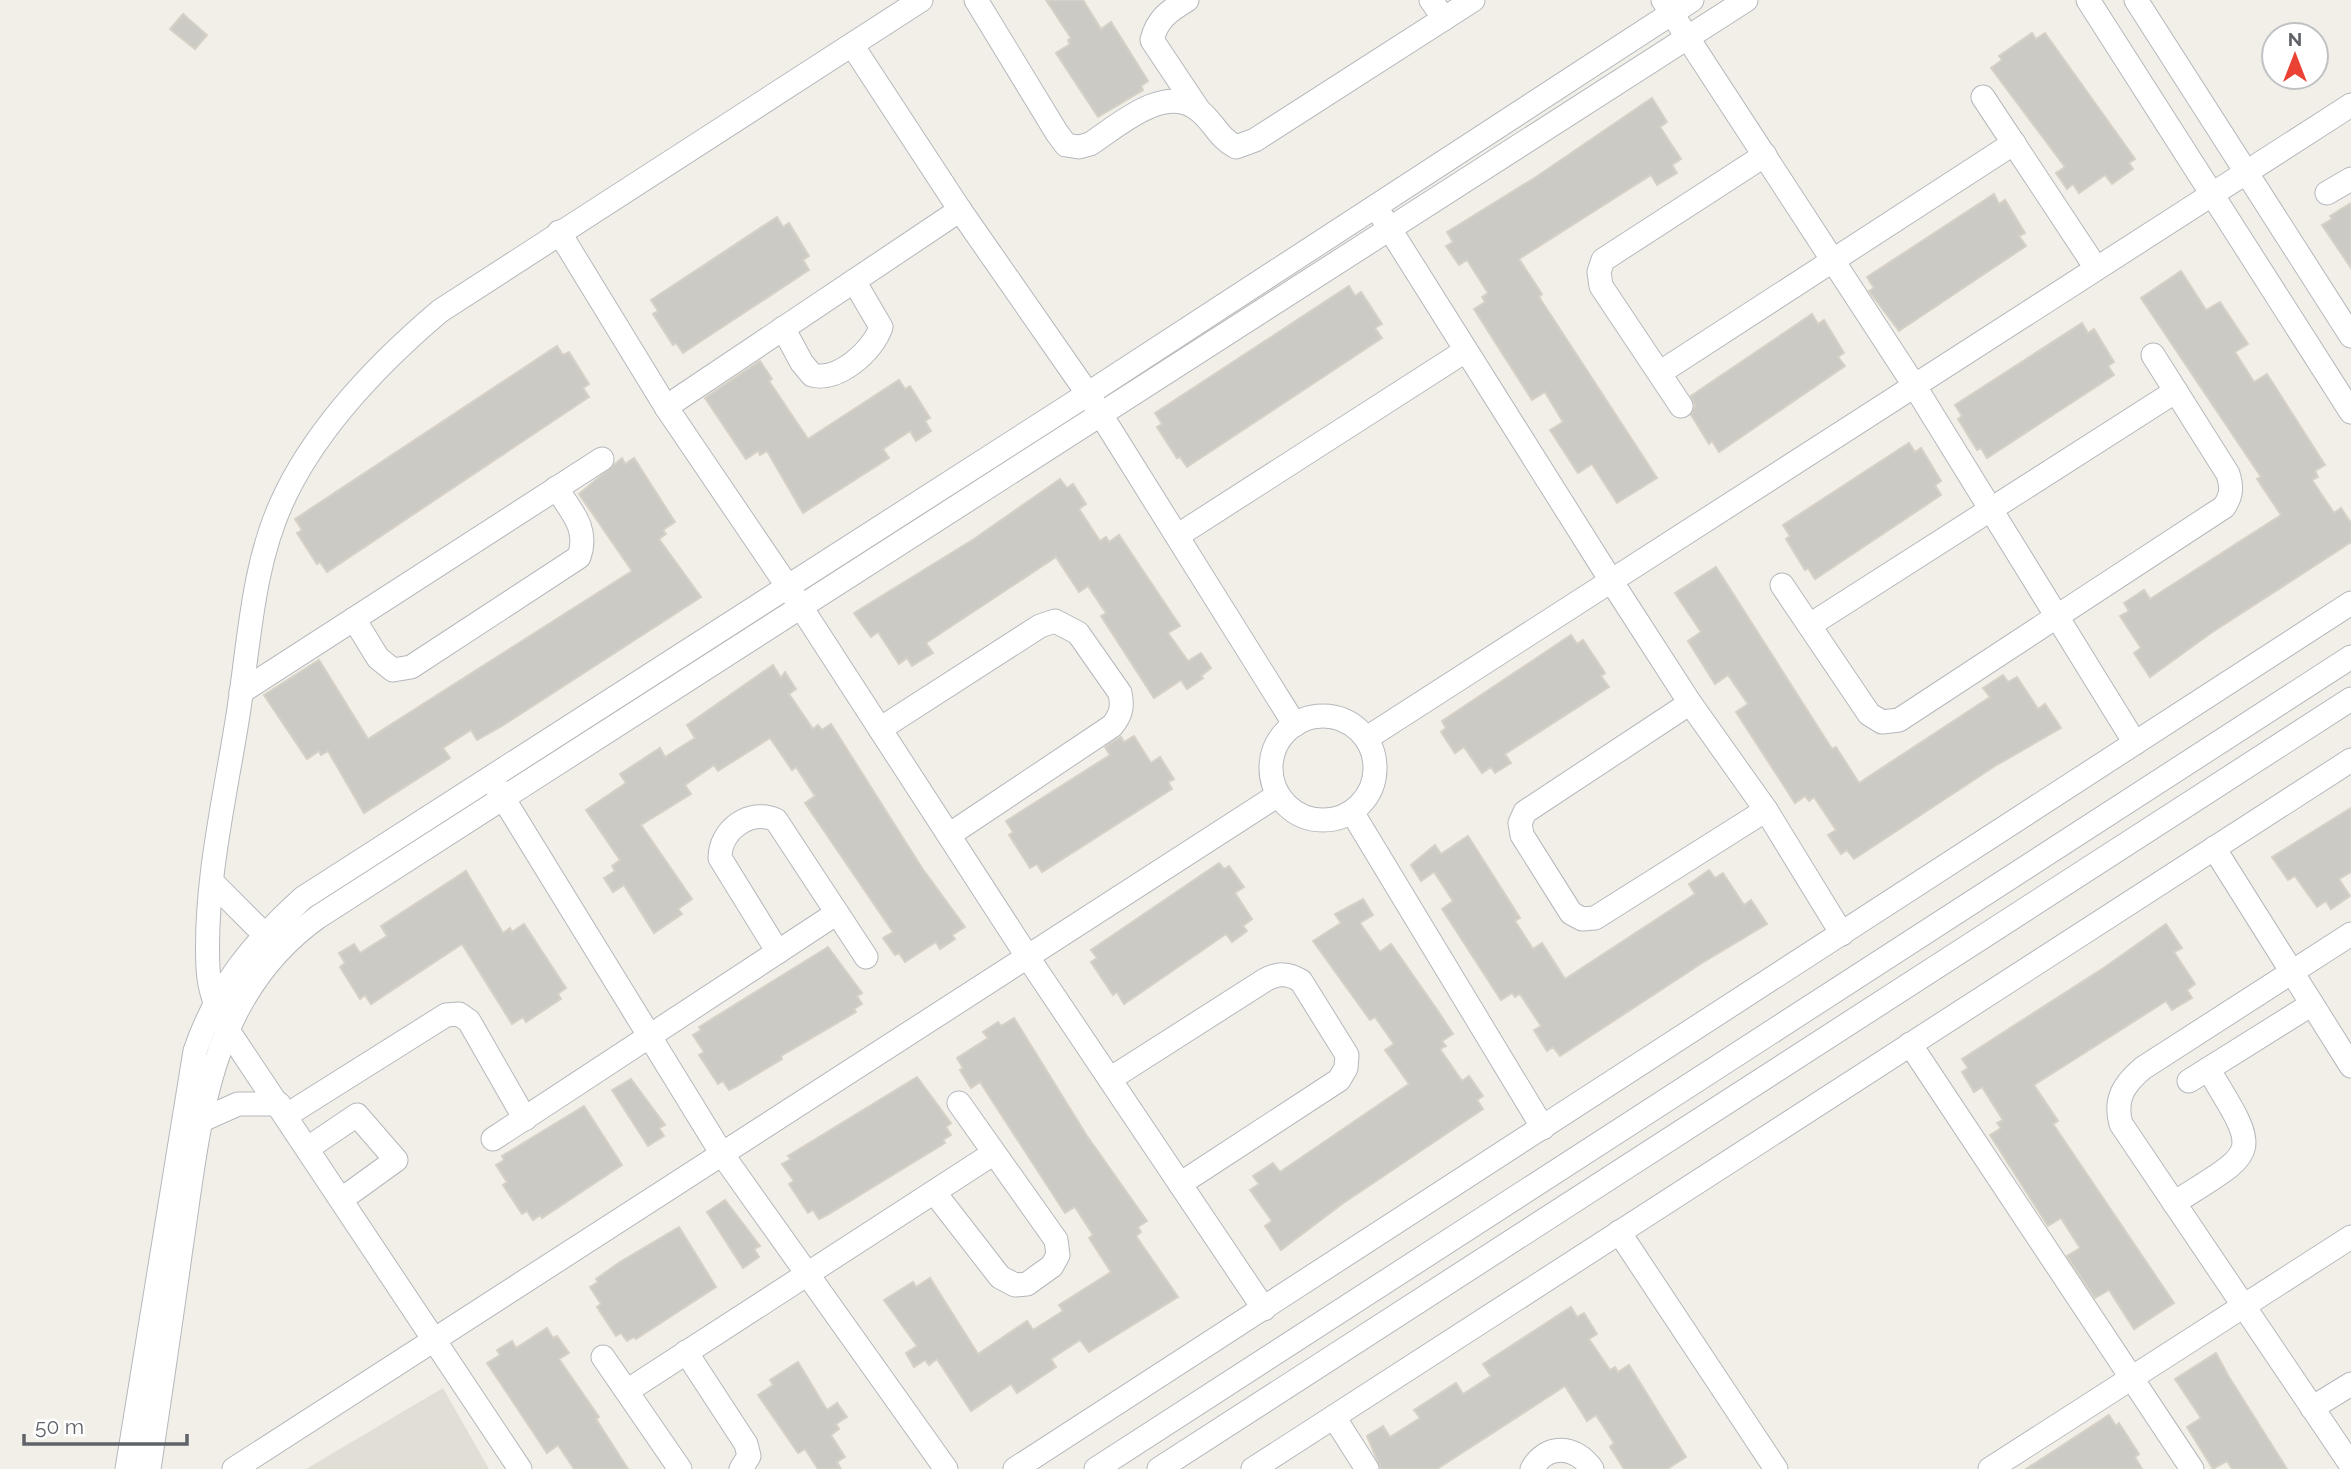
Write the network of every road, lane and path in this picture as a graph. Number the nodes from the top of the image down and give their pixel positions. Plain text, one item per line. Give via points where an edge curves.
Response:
1 (921, 0) edge
2 (975, 0) edge
3 (1187, 0) edge
4 (1473, 0) edge
5 (1692, 0) edge
6 (1746, 0) edge
7 (2088, 0) edge
8 (2136, 0) edge
9 (1667, 7) edge
10 (1437, 9) edge
11 (1688, 37) junction
12 (852, 45) junction
13 (1983, 97) dead end
14 (2351, 105) edge
15 (1198, 109) junction
16 (2014, 144) junction
17 (1765, 155) junction
18 (2248, 171) junction
19 (2351, 179) edge
20 (2327, 193) dead end
21 (2212, 194) junction
22 (1375, 207) junction
23 (960, 210) junction
24 (1390, 227) junction
25 (559, 232) junction
26 (1834, 260) junction
27 (2096, 268) junction
28 (854, 281) junction
29 (783, 328) junction
30 (2351, 336) edge
31 (1465, 351) junction
32 (2153, 355) dead end
33 (1661, 372) junction
34 (1914, 385) junction
35 (2176, 391) junction
36 (1088, 394) junction
37 (1681, 406) dead end
38 (666, 407) junction
39 (2351, 412) edge
40 (1101, 415) junction
41 (601, 459) dead end
42 (556, 488) junction
43 (1991, 508) junction
44 (1177, 536) junction
45 (1610, 579) junction
46 (1782, 584) dead end
47 (788, 587) junction
48 (2351, 603) edge
49 (802, 608) junction
50 (2057, 616) junction
51 (354, 619) junction
52 (1810, 625) junction
53 (2351, 657) edge
54 (242, 692) junction
55 (2351, 699) edge
56 (1690, 703) junction
57 (1295, 725) junction
58 (880, 729) junction
59 (1367, 738) junction
60 (2135, 743) junction
61 (2351, 760) edge
62 (490, 778) junction
63 (1278, 795) junction
64 (505, 800) junction
65 (1766, 810) junction
66 (1352, 812) junction
67 (949, 835) junction
68 (2214, 848) junction
69 (212, 882) junction
70 (303, 898) junction
71 (240, 911) junction
72 (838, 913) junction
73 (1842, 934) junction
74 (2351, 934) edge
75 (271, 942) junction
76 (779, 952) junction
77 (1027, 956) junction
78 (866, 957) dead end
79 (2293, 973) junction
80 (214, 1003) junction
81 (2312, 1004) junction
82 (227, 1028) junction
83 (650, 1037) junction
84 (1910, 1044) junction
85 (2351, 1066) edge
86 (1110, 1079) junction
87 (959, 1103) dead end
88 (283, 1110) junction
89 (525, 1118) junction
90 (200, 1121) junction
91 (1543, 1128) junction
92 (493, 1139) dead end
93 (308, 1148) junction
94 (994, 1153) junction
95 (722, 1154) junction
96 (1180, 1184) junction
97 (934, 1192) junction
98 (342, 1199) junction
99 (2174, 1203) junction
100 (1619, 1232) junction
101 (2351, 1237) edge
102 (807, 1274) junction
103 (2242, 1307) junction
104 (1264, 1308) junction
105 (434, 1339) junction
106 (687, 1352) junction
107 (603, 1357) dead end
108 (2133, 1377) junction
109 (2351, 1384) edge
110 (627, 1391) junction
111 (2312, 1408) junction
112 (1334, 1417) junction
113 (2351, 1465) edge
114 (127, 1469) edge
115 (149, 1469) edge
116 (234, 1469) edge
117 (520, 1469) edge
118 (680, 1469) edge
119 (741, 1469) edge
120 (946, 1469) edge
121 (1015, 1469) edge
122 (1097, 1469) edge
123 (1158, 1469) edge
124 (1253, 1469) edge
125 (1367, 1469) edge
126 (1532, 1469) edge
127 (1592, 1469) edge
128 (1776, 1469) edge
129 (1990, 1469) edge
130 (2192, 1469) edge

1 - 12 street
2 - 15 street via 1066,145 1090,144 1164,102
3 - 15 street via 1164,15 1152,40
4 - 10 street
5 - 9 street
6 - 11 street
7 - 21 street
8 - 18 street
9 - 11 street
9 - 22 street
10 - 15 street via 1255,140 1236,147 1222,140
11 - 17 street
11 - 24 street
12 - 23 street
12 - 25 street
13 - 16 street
14 - 18 street
16 - 26 street
16 - 27 street
17 - 26 street
17 - 33 street via 1603,260 1601,286
18 - 21 street
18 - 30 street
19 - 20 street
21 - 27 street
21 - 39 street
22 - 24 street
22 - 36 street
23 - 28 street
23 - 36 street
24 - 31 street
24 - 40 street
25 - 38 street
25 - 54 street via 440,311 394,350 350,398 315,448 282,502 264,557
26 - 33 street
26 - 34 street
27 - 34 street
28 - 29 street
28 - 29 street via 881,327 876,341 855,360 830,376 812,375
29 - 38 street
31 - 44 street
31 - 45 street
32 - 35 street
33 - 37 street
34 - 43 street
34 - 45 street
35 - 43 street
35 - 50 street via 2228,474 2230,498 2224,507
36 - 40 street
36 - 47 street
38 - 47 street
40 - 44 street
40 - 49 street
41 - 42 street
42 - 51 street
42 - 51 street via 582,527 585,542 579,557 411,667 393,670 378,658
43 - 50 street
43 - 52 street
44 - 57 street
45 - 56 street
45 - 59 street
46 - 52 street
47 - 49 street
47 - 62 street
48 - 60 street
49 - 58 street
49 - 64 street
50 - 52 street via 1899,720 1882,722 1869,713
50 - 60 street
51 - 54 street
53 - 122 street
54 - 69 street
55 - 123 street
56 - 65 street
56 - 65 street via 1525,812 1520,823 1522,835 1571,913 1582,919 1595,918
57 - 59 street via 1320,716 1338,718
57 - 63 street via 1277,744 1271,760
58 - 67 street
58 - 67 street via 1040,626 1055,621 1078,633 1120,692 1120,717 1112,726
59 - 66 street via 1375,761 1373,786
60 - 73 street
61 - 68 street
62 - 64 street
62 - 70 street
63 - 66 street via 1303,817 1336,819
63 - 77 street
64 - 75 street
64 - 83 street
65 - 73 street
66 - 91 street
67 - 77 street
68 - 79 street
68 - 84 street
69 - 71 street
69 - 80 street via 208,970
70 - 71 street via 279,909
70 - 75 street
71 - 75 street
72 - 76 street
72 - 76 street via 776,820 764,815 748,818 728,832 720,845 720,858
72 - 78 street
73 - 91 street
74 - 79 street
75 - 80 street via 242,960
75 - 82 street
76 - 83 street
77 - 86 street
77 - 95 street
79 - 81 street
79 - 99 street via 2127,1082 2117,1108 2121,1124
80 - 82 street
80 - 114 street via 195,1051 183,1110
81 - 85 street
81 - 99 street via 2198,1075 2239,1120 2246,1136 2244,1151 2234,1165
82 - 88 street
82 - 90 street
83 - 89 street
83 - 95 street
84 - 100 street
84 - 108 street
86 - 96 street
86 - 96 street via 1265,980 1290,974 1301,981 1347,1055 1339,1080
87 - 94 street
88 - 89 street via 446,1015 459,1014 469,1021
88 - 90 street via 238,1104
88 - 93 street
89 - 92 street
90 - 115 street
91 - 104 street
93 - 98 street
93 - 98 street via 357,1115 396,1160
94 - 97 street
94 - 97 street via 1056,1240 1058,1255 1052,1266 1027,1284 1015,1285 1000,1278
95 - 102 street
95 - 105 street
96 - 104 street
97 - 102 street
98 - 105 street
99 - 103 street
100 - 112 street
100 - 128 street
101 - 103 street
102 - 106 street
102 - 120 street
103 - 108 street
103 - 111 street
104 - 121 street
105 - 116 street
105 - 117 street
106 - 110 street
106 - 119 street via 746,1444 749,1456
107 - 110 street
108 - 129 street
108 - 130 street
109 - 111 street
110 - 118 street
111 - 113 street
112 - 124 street
112 - 125 street
126 - 127 street via 1557,1451 1572,1449

